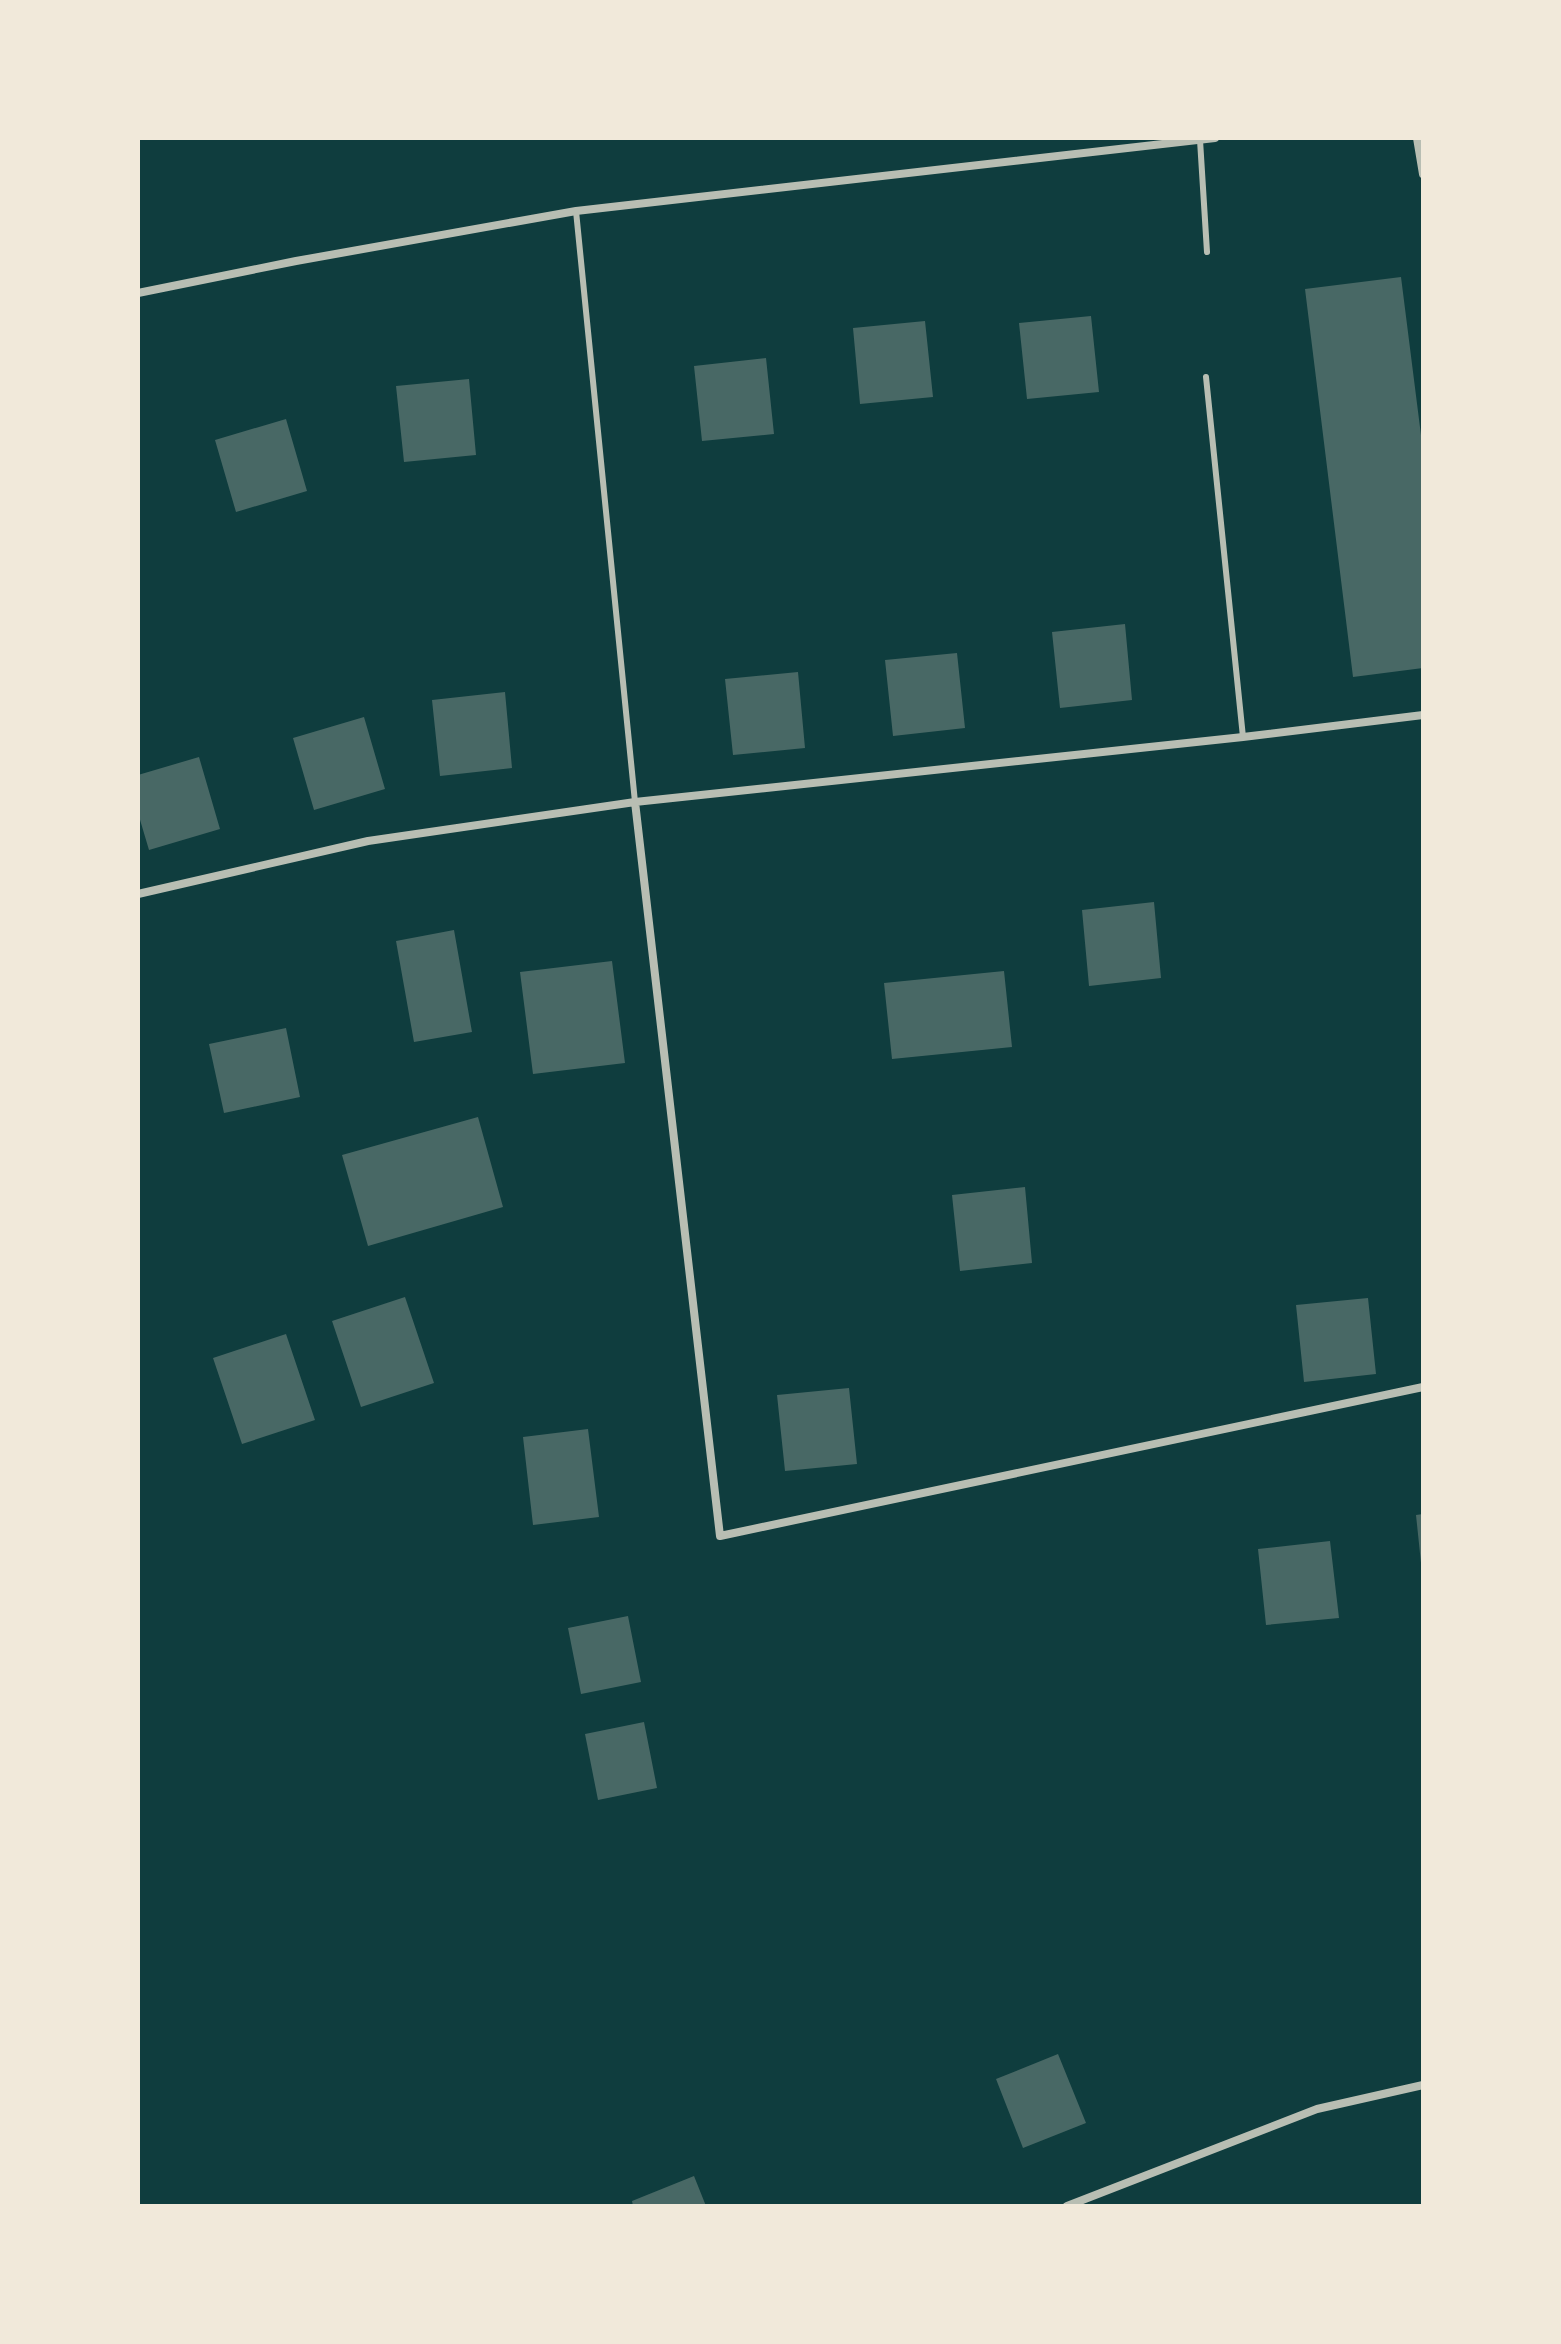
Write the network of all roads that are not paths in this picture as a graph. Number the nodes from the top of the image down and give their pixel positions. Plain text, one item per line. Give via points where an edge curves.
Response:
1 (1215, 138) edge
2 (1417, 138) edge
3 (1200, 140) edge
4 (1423, 174) edge
5 (576, 211) junction
6 (1207, 252) dead end
7 (138, 293) edge
8 (1206, 377) dead end
9 (1423, 715) edge
10 (1243, 737) junction
11 (635, 802) junction
12 (138, 894) edge
13 (1423, 1387) edge
14 (1423, 2085) edge
15 (1067, 2206) edge

1 - 3 street
2 - 4 street
3 - 5 street
3 - 6 lane
5 - 7 street
5 - 11 lane
8 - 10 lane
9 - 10 street
10 - 11 street
11 - 12 street via 368,841
11 - 13 street via 720,1536
14 - 15 street via 1317,2109

